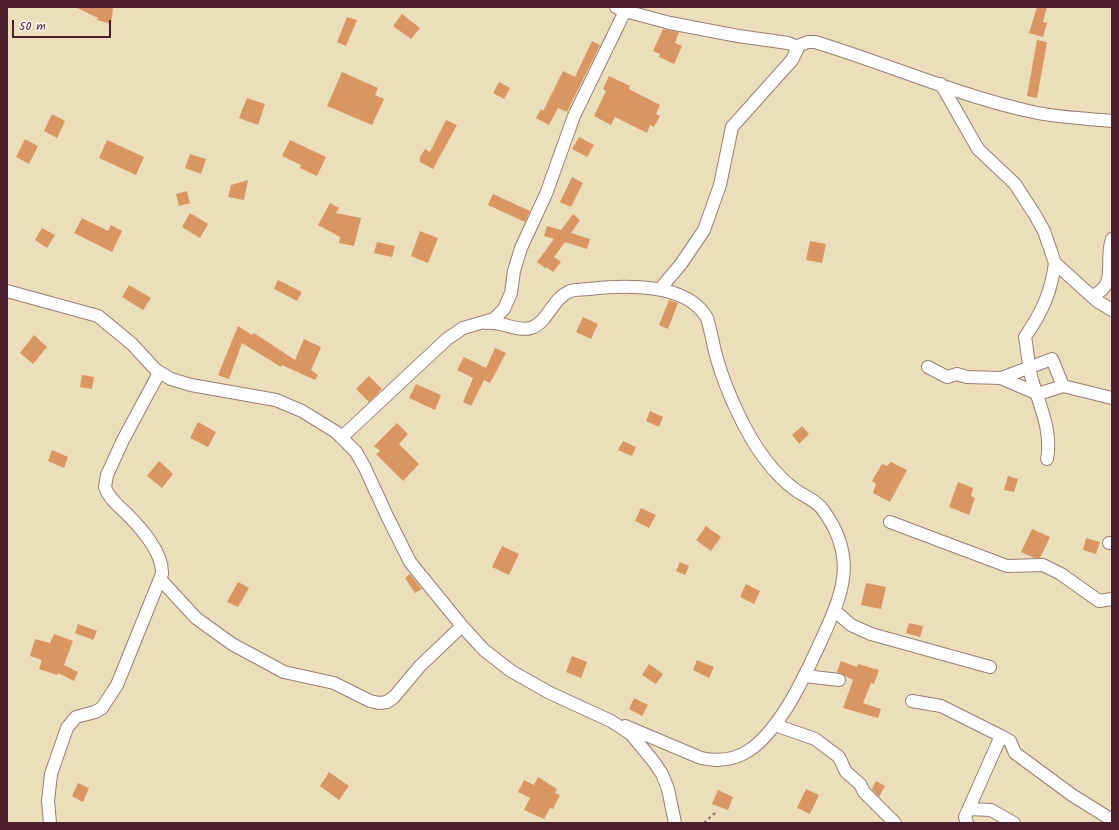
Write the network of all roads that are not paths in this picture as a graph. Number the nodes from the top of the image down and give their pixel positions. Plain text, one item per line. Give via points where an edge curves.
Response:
1 (623, 8) edge
2 (795, 47) junction
3 (941, 84) junction
4 (1112, 121) edge
5 (1112, 239) edge
6 (1055, 264) junction
7 (1069, 277) junction
8 (1053, 278) junction
9 (660, 289) junction
10 (7, 291) edge
11 (1092, 296) junction
12 (1112, 310) edge
13 (486, 323) junction
14 (1030, 366) junction
15 (928, 367) dead end
16 (159, 372) junction
17 (1001, 378) junction
18 (1062, 386) junction
19 (1038, 394) junction
20 (1112, 398) edge
21 (342, 437) junction
22 (1047, 459) dead end
23 (890, 522) dead end
24 (160, 579) junction
25 (1112, 599) edge
26 (834, 611) junction
27 (462, 626) junction
28 (990, 667) dead end
29 (805, 676) junction
30 (839, 680) dead end
31 (912, 701) dead end
32 (612, 721) junction
33 (775, 725) junction
34 (1001, 736) junction
35 (965, 818) edge
36 (1112, 820) edge
37 (50, 823) edge
38 (675, 823) edge
39 (895, 823) edge
40 (1014, 823) edge

1 - 2 street via 703,29 784,42
1 - 13 street via 574,116 546,194 521,248 508,303 499,315
2 - 3 street via 815,42
2 - 9 street via 797,51 792,60 732,127 720,185 704,230
3 - 4 street via 1035,113 1073,119
3 - 6 street via 978,149 1015,184 1032,209 1044,231
5 - 11 street via 1107,285 1101,292
6 - 7 street
6 - 8 street
7 - 8 street
7 - 11 street
8 - 14 street via 1049,296 1025,337
9 - 13 street via 616,287 571,291 556,302 539,323 530,328
9 - 26 street via 686,300 703,311 732,399 752,439 775,472 820,506 828,517 840,542 844,558 843,584
10 - 16 street via 98,316 132,344
11 - 12 street
13 - 21 street via 467,327 450,336
14 - 17 street
14 - 18 street via 1052,359
14 - 19 street
15 - 17 street via 947,377 957,374 967,377
16 - 21 street via 191,385 276,400 307,414
16 - 24 street via 123,440 107,475 105,487 156,553 162,565
17 - 19 street
18 - 19 street
18 - 20 street
19 - 22 street via 1048,432
21 - 27 street via 356,452 365,468 410,562
23 - 25 street via 1007,566 1042,565 1061,574 1099,601
24 - 27 street via 196,618 232,644 284,672 334,683 379,703 388,702 394,697 420,666
24 - 37 street via 109,699 98,711 76,717 66,728 52,774 48,801
26 - 28 street via 851,625 871,634
26 - 29 street
27 - 32 street via 484,650 511,671 550,693
29 - 30 street
29 - 33 street
31 - 34 street via 941,706
32 - 33 street via 701,758 712,760 734,758 746,753
32 - 38 street via 631,734 654,762 668,789
33 - 39 street via 815,739 839,758 846,772
34 - 35 street
34 - 36 street via 1010,741 1015,753 1072,795
35 - 40 street via 991,810

